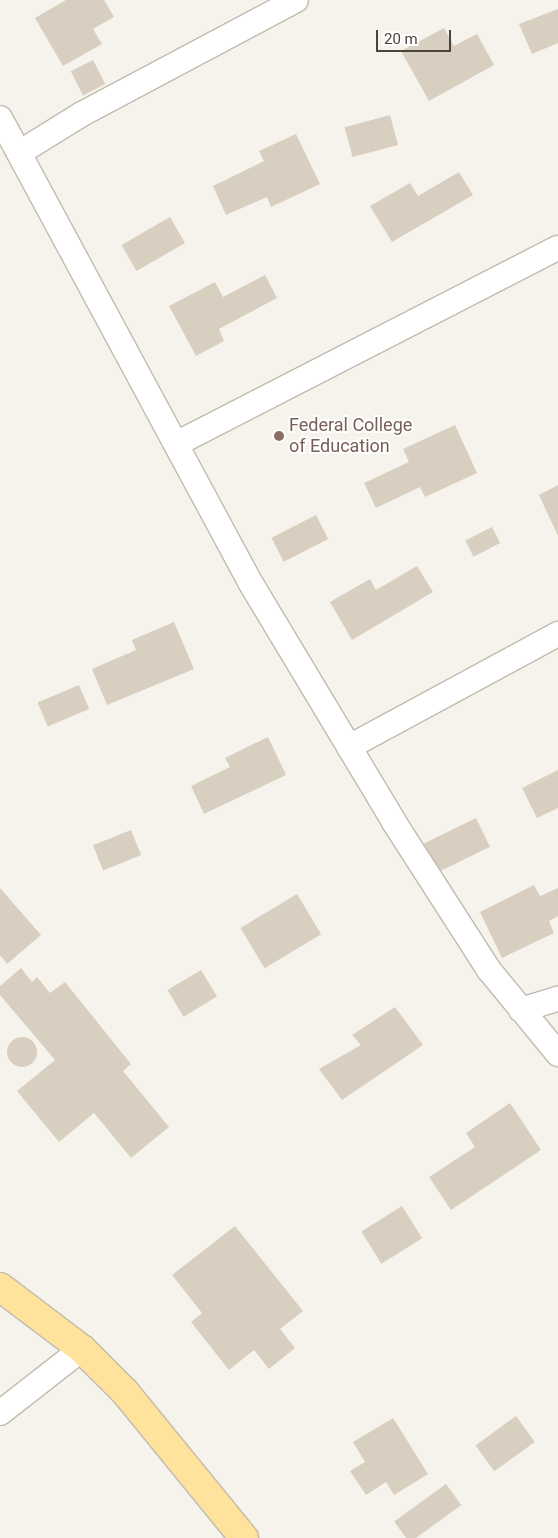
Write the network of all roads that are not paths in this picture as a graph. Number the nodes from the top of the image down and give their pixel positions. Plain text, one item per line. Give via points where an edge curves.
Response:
1 (296, 0) edge
2 (0, 118) edge
3 (19, 153) junction
4 (558, 248) edge
5 (176, 444) junction
6 (558, 634) edge
7 (349, 747) junction
8 (558, 999) edge
9 (521, 1010) junction
10 (558, 1054) edge
11 (0, 1287) edge
12 (82, 1350) junction
13 (0, 1414) edge
14 (244, 1538) edge

1 - 3 street via 82,114
2 - 3 street
3 - 5 street
4 - 5 street
5 - 7 street via 250,582
6 - 7 street
7 - 9 street via 489,970
8 - 9 street
9 - 10 street
11 - 12 main road
12 - 13 street
12 - 14 main road via 167,1441

